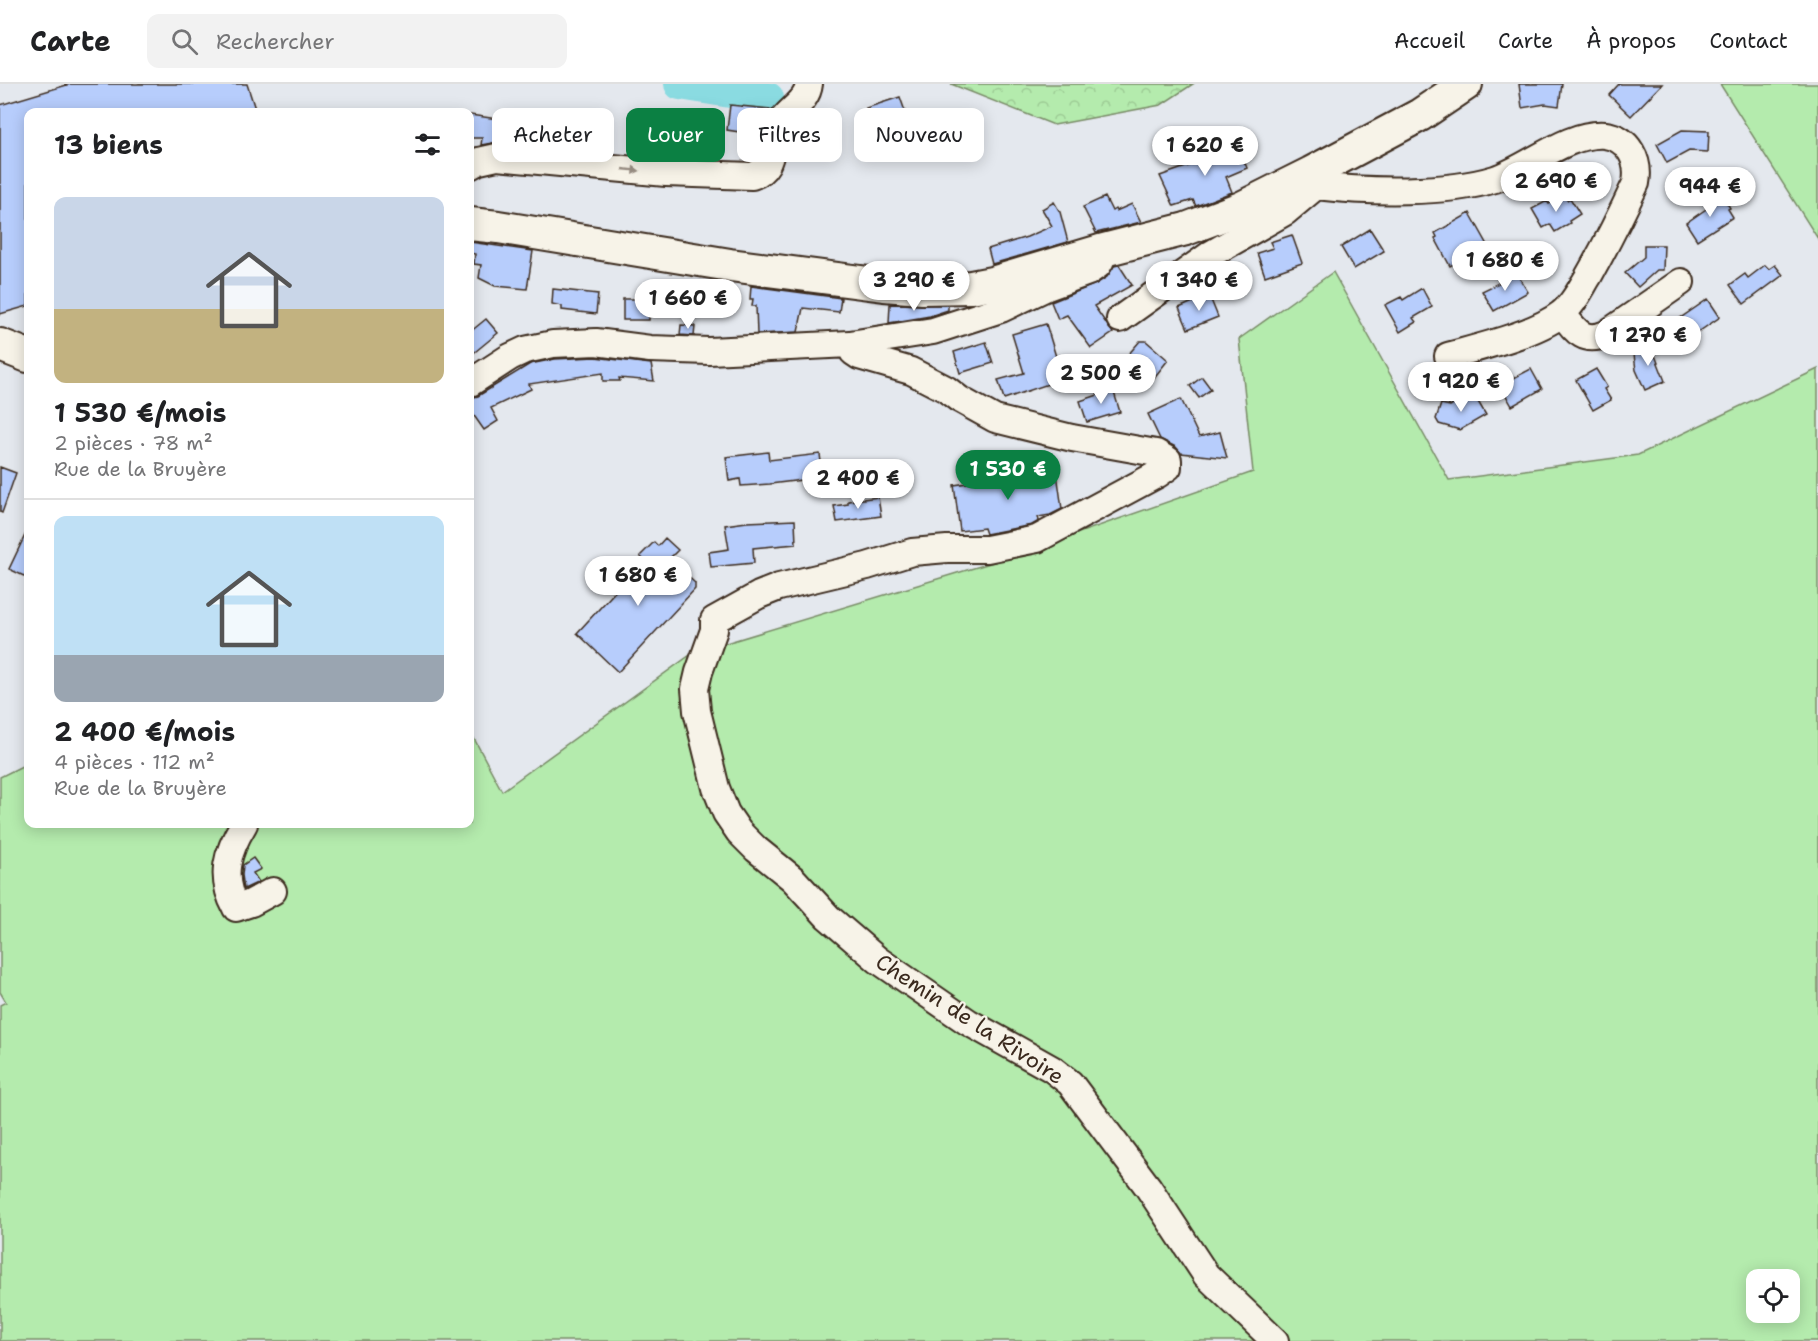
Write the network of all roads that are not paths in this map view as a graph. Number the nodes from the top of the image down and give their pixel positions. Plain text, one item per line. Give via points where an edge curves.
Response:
1 (809, 84) edge
2 (1466, 84) edge
3 (474, 164) edge
4 (1314, 179) junction
5 (474, 224) edge
6 (1100, 251) junction
7 (1681, 282) dead end
8 (1562, 314) junction
9 (1120, 320) dead end
10 (850, 344) junction
11 (0, 345) edge
12 (24, 354) edge
13 (1448, 356) dead end
14 (474, 380) edge
15 (242, 828) edge
16 (273, 891) dead end
17 (1275, 1341) edge

3 -> 1 street via 497,157 666,173 752,176 762,173 774,136 786,116 803,100
2 - 4 main road
4 - 6 main road via 1195,226
4 - 8 street via 1424,190 1458,187 1498,178 1575,141 1605,135 1615,138 1631,152 1636,183 1576,298
4 - 9 street via 1285,212 1211,254
5 - 6 main road via 730,265 922,288 992,283
6 - 10 street via 1101,260 1094,268 1001,309 933,331
7 - 8 street via 1598,338 1581,334
8 - 13 street via 1499,342
10 - 14 street via 709,351 596,342 553,344 519,352
10 - 17 street, Chemin de la Rivoire via 859,356 911,371 995,418 1072,438 1156,453 1168,460 1168,467 1038,539 987,549 912,552 779,588 714,620 695,688 716,788 726,813 756,849 878,960 951,1011 1070,1083 1148,1186 1206,1275
11 - 12 main road
15 - 16 street via 226,865 230,898 236,908

